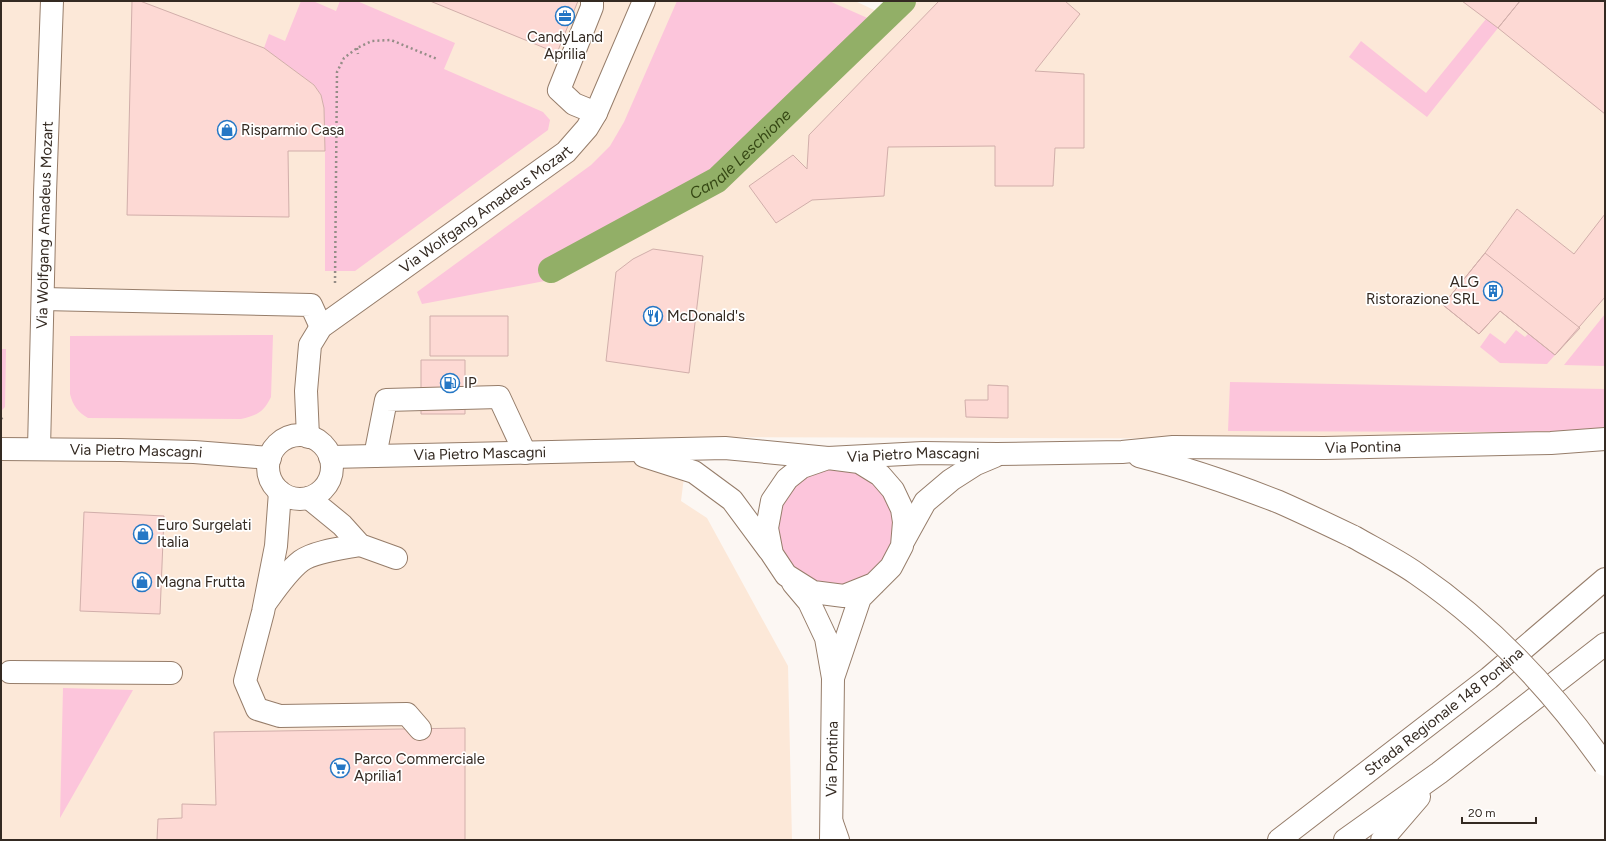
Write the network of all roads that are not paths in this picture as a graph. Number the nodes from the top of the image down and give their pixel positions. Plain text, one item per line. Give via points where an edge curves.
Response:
1 (52, 1) edge
2 (592, 1) edge
3 (644, 1) edge
4 (596, 113) junction
5 (43, 299) junction
6 (321, 327) junction
7 (300, 437) junction
8 (1605, 438) edge
9 (1, 449) edge
10 (39, 449) junction
11 (630, 451) junction
12 (1122, 452) junction
13 (525, 453) junction
14 (997, 454) junction
15 (375, 456) junction
16 (330, 457) junction
17 (270, 458) junction
18 (828, 458) junction
19 (301, 495) junction
20 (360, 545) junction
21 (902, 546) junction
22 (772, 554) junction
23 (396, 558) dead end
24 (786, 575) junction
25 (1605, 579) edge
26 (874, 584) junction
27 (264, 605) junction
28 (1605, 644) edge
29 (10, 672) dead end
30 (171, 673) dead end
31 (833, 678) junction
32 (420, 728) dead end
33 (1605, 766) edge
34 (1439, 773) junction
35 (834, 834) edge
36 (1286, 834) edge
37 (1275, 840) edge
38 (1345, 840) edge
39 (1382, 840) edge

1 - 5 main road, Via Wolfgang Amadeus Mozart
2 - 4 main road via 592,7 559,90 574,104
3 - 4 main road, Via Wolfgang Amadeus Mozart
4 - 6 main road, Via Wolfgang Amadeus Mozart via 587,128 566,152
5 - 6 main road via 311,305
5 - 10 main road, Via Wolfgang Amadeus Mozart
6 - 7 main road, Via Wolfgang Amadeus Mozart via 310,345
7 - 16 main road via 318,441
7 - 17 main road via 283,441 275,448
8 - 12 main road, Via Pontina via 1551,443 1173,447
9 - 10 main road, Via Pietro Mascagni
10 - 17 main road, Via Pietro Mascagni via 194,452
11 - 13 main road, Via Pietro Mascagni
11 - 18 main road, Via Pietro Mascagni via 725,448
11 - 22 main road, Via Pietro Mascagni via 694,472 732,500
12 - 14 main road, Via Pietro Mascagni
12 - 33 main road, bridge via 1220,480 1280,503 1354,537 1417,574 1470,615 1534,675 1581,730
13 - 15 main road, Via Pietro Mascagni
13 - 15 main road via 500,397 386,400
14 - 18 main road, Via Pietro Mascagni via 923,452
14 - 21 main road, Via Pietro Mascagni via 950,480 925,502
15 - 16 main road, Via Pietro Mascagni
16 - 19 main road via 330,478
17 - 19 main road via 270,479
18 - 21 main road, Via Pietro Mascagni via 859,462 880,475 893,490 902,509
18 - 22 main road, Via Pietro Mascagni via 802,467 787,478 772,501 767,528
19 - 20 main road via 342,525
19 - 27 main road via 276,546
20 - 23 main road
20 - 27 main road via 330,550 302,560 278,584
21 - 26 main road, Via Pietro Mascagni via 892,567
22 - 24 main road, Via Pietro Mascagni
24 - 26 main road, Via Pietro Mascagni via 812,592 844,596
24 - 31 main road, Via Pietro Mascagni via 809,602 826,638
25 - 36 main road, Strada Regionale 148 Pontina via 1489,678
26 - 31 main road, Via Pietro Mascagni via 860,598
27 - 32 main road via 246,681 257,709 280,716 407,714
28 - 34 main road
29 - 30 main road
31 - 35 main road, Via Pontina
34 - 38 main road
34 - 39 main road
36 - 37 main road, Strada Regionale 148 Pontina

